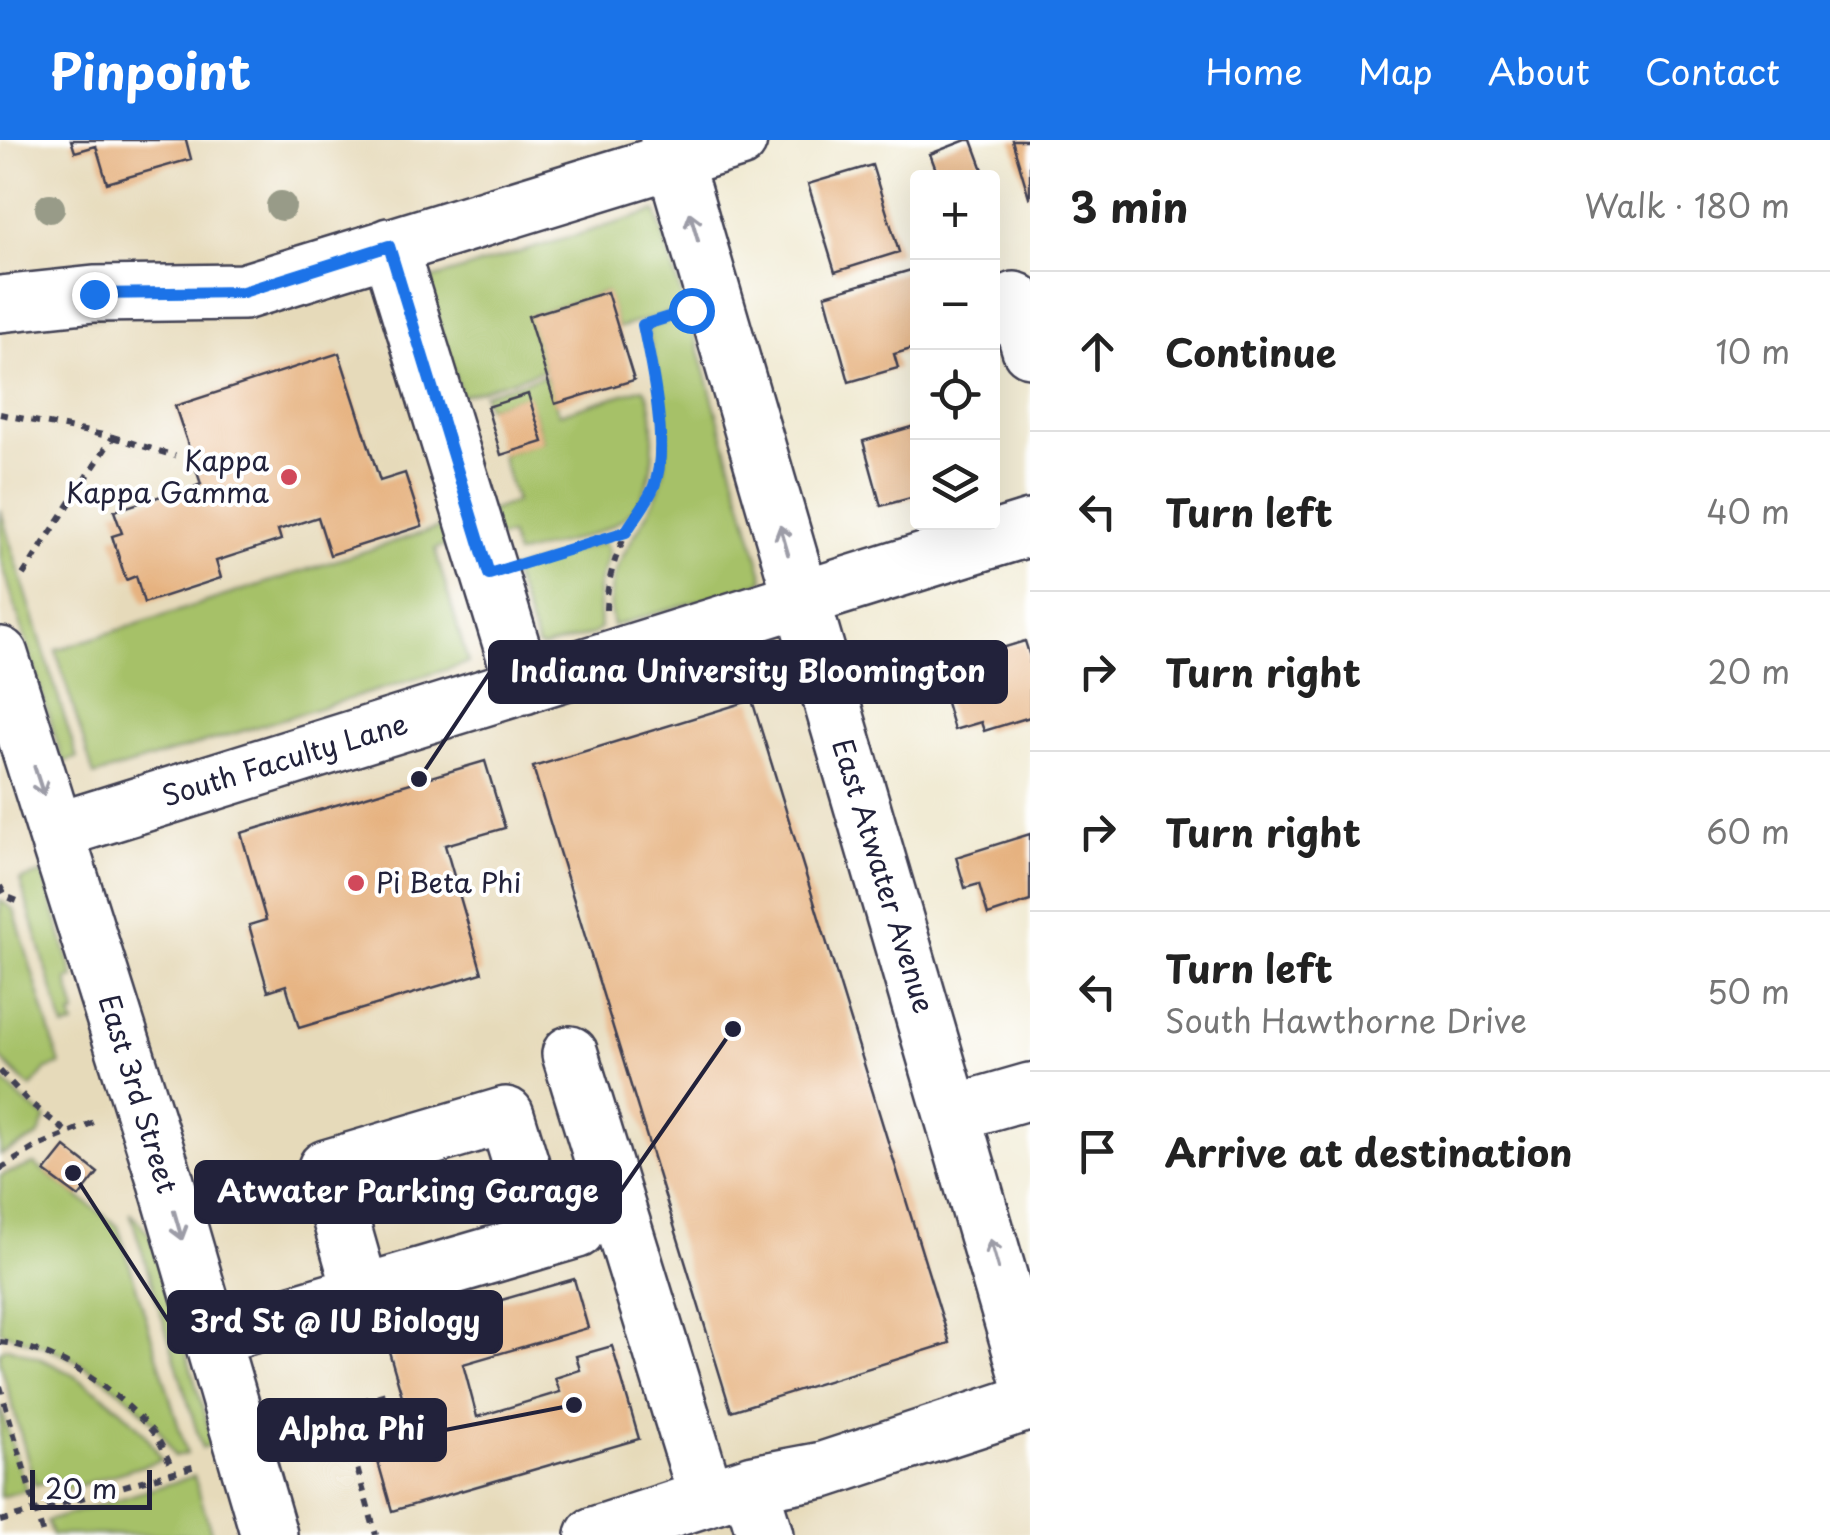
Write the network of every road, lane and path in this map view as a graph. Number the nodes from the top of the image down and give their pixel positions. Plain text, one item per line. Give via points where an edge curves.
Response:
1 (739, 140) edge
2 (671, 149) edge
3 (389, 246) junction
4 (0, 304) edge
5 (675, 315) dead end
6 (0, 414) edge
7 (113, 437) junction
8 (175, 456) dead end
9 (1030, 528) edge
10 (626, 532) junction
11 (489, 574) junction
12 (23, 575) dead end
13 (801, 600) junction
14 (606, 620) dead end
15 (0, 655) edge
16 (524, 686) junction
17 (56, 831) junction
18 (0, 886) edge
19 (22, 903) dead end
20 (570, 1054) dead end
21 (0, 1071) edge
22 (1030, 1091) edge
23 (954, 1113) junction
24 (94, 1122) dead end
25 (68, 1132) junction
26 (0, 1169) edge
27 (622, 1218) junction
28 (544, 1239) junction
29 (361, 1290) junction
30 (211, 1337) junction
31 (0, 1342) edge
32 (1030, 1382) edge
33 (0, 1386) edge
34 (386, 1394) dead end
35 (1030, 1402) edge
36 (340, 1408) junction
37 (284, 1424) dead end
38 (200, 1464) dead end
39 (174, 1472) junction
40 (742, 1506) edge
41 (36, 1510) junction
42 (0, 1522) edge
43 (44, 1535) edge
44 (269, 1535) edge
45 (376, 1535) edge
46 (594, 1535) edge

1 - 2 street
2 - 3 street
13 -> 2 street, East Atwater Avenue
3 - 4 street via 243,292 94,294
3 - 11 street
5 - 10 path via 643,325 658,392 656,484
6 - 7 path
7 - 8 path
7 - 12 path
9 - 13 street, South Faculty Lane
10 - 11 path
10 - 14 path via 607,585
11 - 16 street
13 - 16 street, South Faculty Lane
13 - 23 street, East Atwater Avenue
15 -> 17 street, East 3rd Street
16 - 17 street, South Faculty Lane
17 -> 30 street, East 3rd Street
18 - 19 path
20 - 27 street
21 - 25 path
22 - 23 street
32 -> 23 street, East Atwater Avenue
24 - 25 path
25 - 26 path
27 - 28 street
27 - 40 street
28 - 29 street
28 - 29 street via 506,1115 326,1168
29 - 30 street
30 - 44 street, East 3rd Street
31 - 39 path via 41,1352 92,1380 155,1434
33 - 41 path
34 - 36 path
35 - 40 street via 823,1470
36 - 37 path
36 - 45 path
38 - 39 path
39 - 41 path
40 - 46 street
41 - 42 path
41 - 43 path

